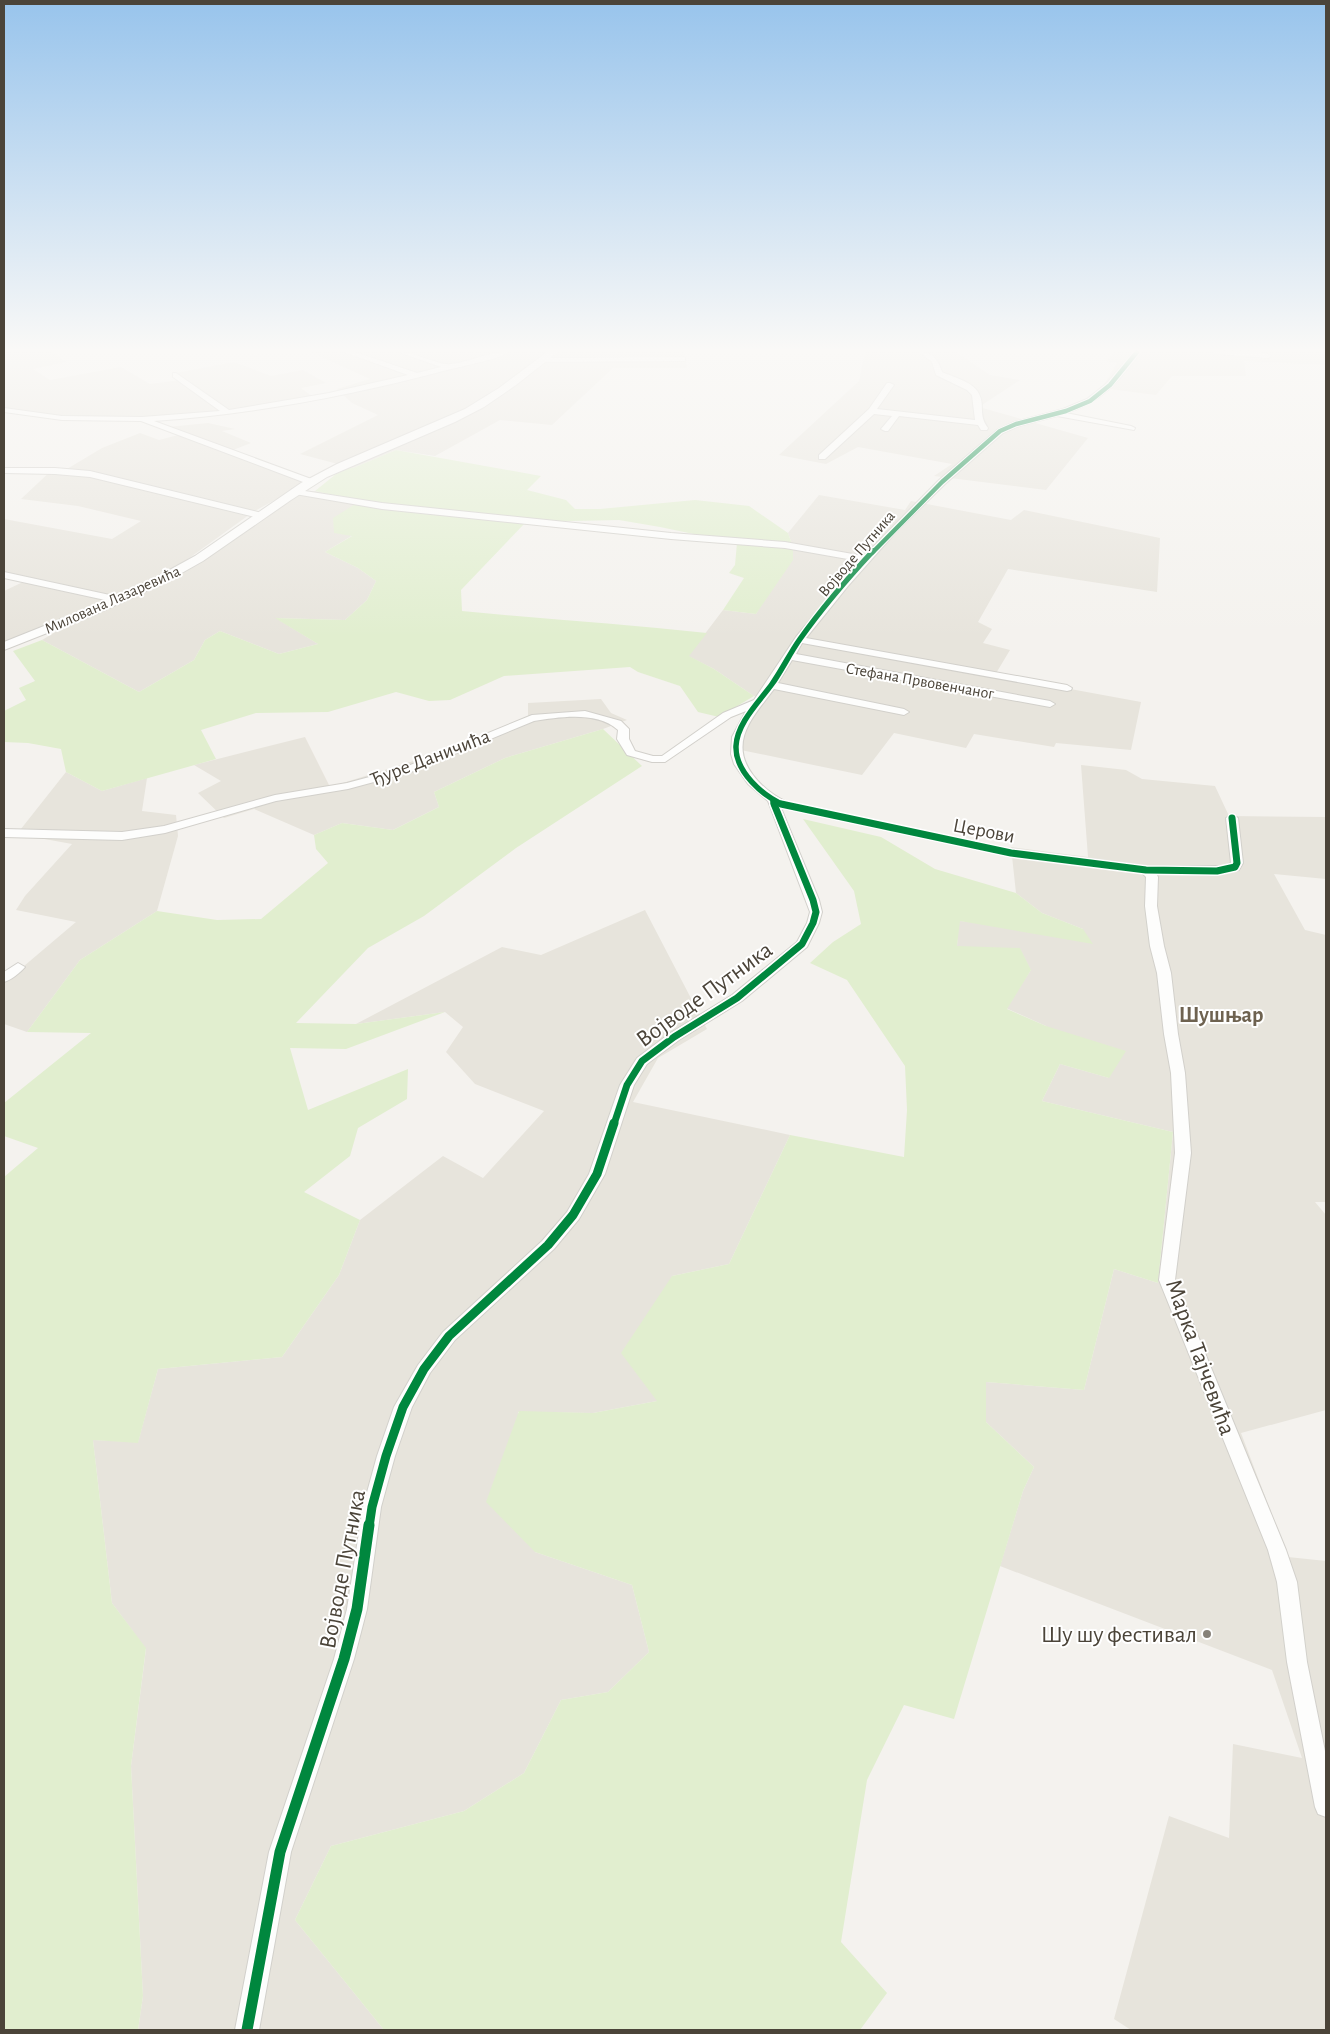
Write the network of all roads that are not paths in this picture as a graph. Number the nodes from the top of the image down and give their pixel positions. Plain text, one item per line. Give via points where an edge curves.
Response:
1 (217, 447) edge
2 (385, 447) edge
3 (833, 447) edge
4 (981, 447) edge
5 (822, 457) dead end
6 (4, 471) edge
7 (311, 482) junction
8 (295, 491) junction
9 (259, 515) junction
10 (864, 559) junction
11 (4, 575) edge
12 (118, 600) junction
13 (800, 640) junction
14 (4, 646) edge
15 (790, 656) junction
16 (772, 684) junction
17 (1067, 688) dead end
18 (759, 702) junction
19 (1050, 704) dead end
20 (904, 712) dead end
21 (773, 802) junction
22 (1232, 818) dead end
23 (4, 833) edge
24 (1146, 870) junction
25 (18, 967) dead end
26 (4, 978) edge
27 (1326, 1807) edge
28 (247, 2030) edge

1 - 7 street
2 - 7 street, Милована Лазаревића
3 - 5 street
4 - 10 street, Војводе Путника via 924,497
6 - 9 street via 90,474
7 - 8 street, Милована Лазаревића
8 - 9 street, Милована Лазаревића
8 - 10 street via 382,506 785,545
9 - 12 street, Милована Лазаревића via 183,568
10 - 13 street, Војводе Путника
11 - 12 street
12 - 14 street, Милована Лазаревића
13 - 15 street, Војводе Путника
13 - 17 street
15 - 16 street, Војводе Путника
15 - 19 street, Стефана Првовенчаног
16 - 18 street, Војводе Путника
16 - 20 street
18 - 21 street, Војводе Путника via 744,722 737,743 737,760
18 - 23 street, Ђуре Даничића via 727,715 665,759 631,753 623,739 624,729 617,723 585,714 554,715 532,718 408,770 348,786 275,798 165,829 122,836
21 - 24 street, Церови via 1011,853
21 - 28 street, Војводе Путника via 816,912 802,944 737,998 642,1061 627,1085 597,1174 573,1214 548,1245 449,1336 424,1369 403,1407 372,1507 357,1609 344,1659 280,1852
22 - 24 street, Церови via 1235,868 1223,871
24 - 27 street, Марка Тајчевића via 1152,877 1151,906 1178,1073 1182,1153 1167,1280 1287,1582 1297,1662
25 - 26 street

